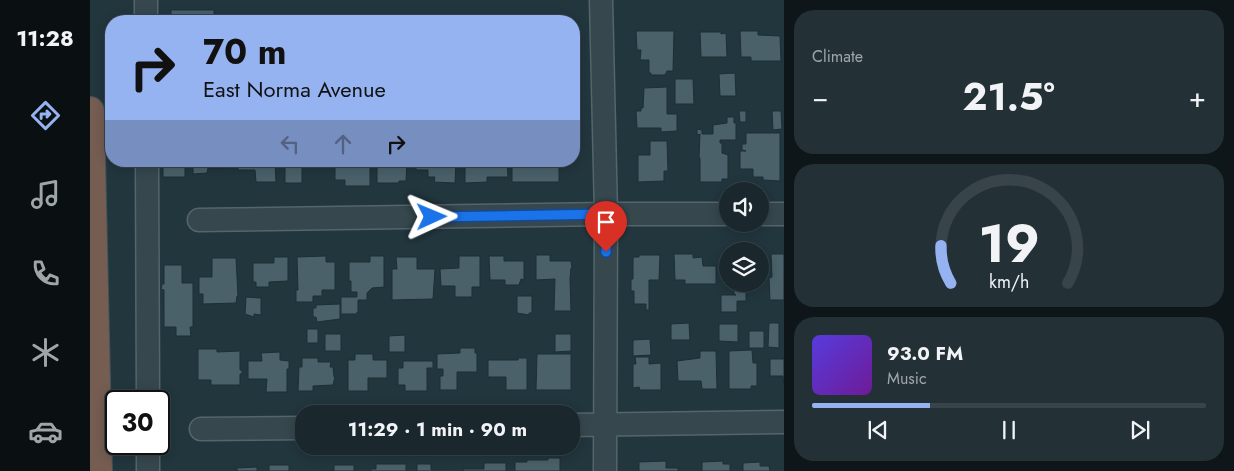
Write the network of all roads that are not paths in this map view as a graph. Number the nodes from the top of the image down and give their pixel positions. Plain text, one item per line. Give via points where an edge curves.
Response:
1 (146, 0) edge
2 (601, 0) edge
3 (146, 15) edge
4 (90, 111) edge
5 (147, 167) edge
6 (606, 214) junction
7 (719, 214) edge
8 (769, 214) edge
9 (784, 214) edge
10 (199, 220) dead end
11 (148, 390) edge
12 (784, 422) edge
13 (605, 424) junction
14 (580, 425) edge
15 (295, 428) edge
16 (201, 429) dead end
17 (148, 455) edge
18 (98, 471) edge
19 (148, 471) edge
20 (605, 471) edge

1 - 3 street
2 - 6 street
4 - 18 highway
5 - 11 street
6 - 7 street
6 - 10 street
6 - 13 street
8 - 9 street
12 - 13 street
13 - 14 street
13 - 20 street
15 - 16 street
17 - 19 street

